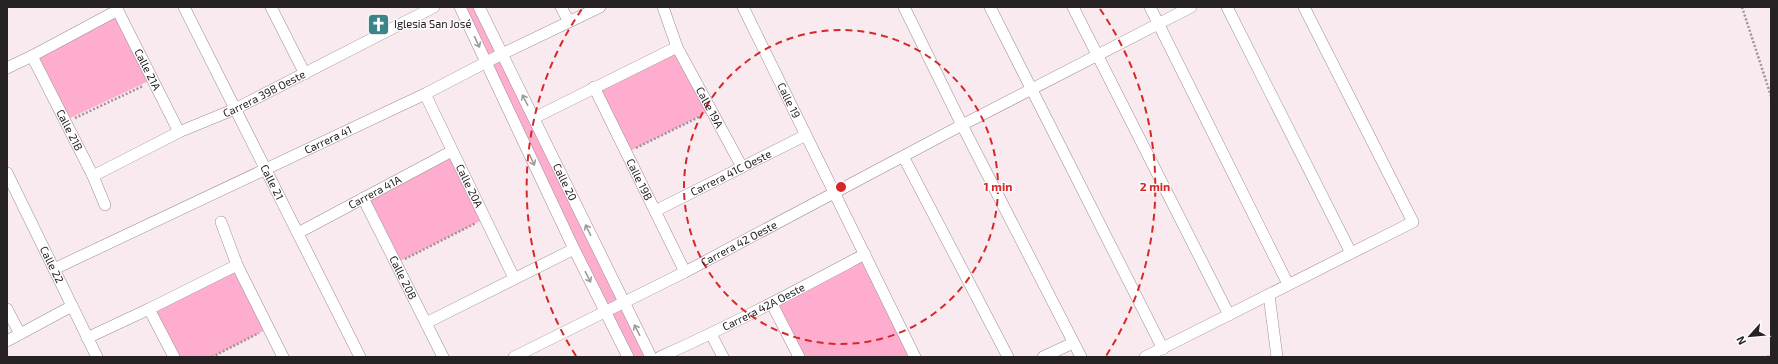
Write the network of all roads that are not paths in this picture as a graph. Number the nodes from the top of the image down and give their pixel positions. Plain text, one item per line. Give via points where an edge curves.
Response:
1 (184, 7) edge
2 (271, 7) edge
3 (434, 7) edge
4 (460, 7) edge
5 (479, 7) edge
6 (561, 7) edge
7 (600, 7) edge
8 (663, 7) edge
9 (743, 7) edge
10 (904, 7) edge
11 (990, 7) edge
12 (1073, 7) edge
13 (1150, 7) edge
14 (1191, 7) edge
15 (1228, 7) edge
16 (1304, 7) edge
17 (117, 9) edge
18 (569, 22) junction
19 (1158, 25) junction
20 (677, 46) junction
21 (502, 54) junction
22 (1097, 55) junction
23 (32, 56) junction
24 (486, 62) junction
25 (7, 68) edge
26 (305, 74) junction
27 (594, 87) junction
28 (1031, 90) junction
29 (425, 94) junction
30 (235, 109) junction
31 (534, 118) junction
32 (962, 125) junction
33 (179, 132) junction
34 (806, 135) junction
35 (452, 151) junction
36 (904, 158) junction
37 (742, 167) junction
38 (266, 169) junction
39 (7, 173) edge
40 (93, 176) junction
41 (835, 193) junction
42 (363, 198) junction
43 (105, 205) dead end
44 (655, 211) junction
45 (221, 222) dead end
46 (298, 233) junction
47 (574, 249) junction
48 (1351, 253) junction
49 (865, 254) junction
50 (237, 265) junction
51 (54, 269) junction
52 (685, 272) junction
53 (514, 278) junction
54 (1288, 284) junction
55 (1268, 295) junction
56 (624, 302) junction
57 (772, 304) junction
58 (72, 306) junction
59 (7, 309) edge
60 (149, 309) junction
61 (606, 312) junction
62 (1229, 315) junction
63 (426, 323) junction
64 (20, 334) junction
65 (711, 334) junction
66 (87, 338) junction
67 (7, 341) edge
68 (1073, 343) junction
69 (1163, 349) junction
70 (357, 356) edge
71 (97, 357) edge
72 (174, 357) edge
73 (283, 357) edge
74 (443, 357) edge
75 (514, 357) edge
76 (628, 357) edge
77 (651, 357) edge
78 (660, 357) edge
79 (723, 357) edge
80 (799, 357) edge
81 (915, 357) edge
82 (1008, 357) edge
83 (1043, 357) edge
84 (1081, 357) edge
85 (1145, 357) edge
86 (1277, 357) edge

1 - 30 street, Calle 21
2 - 26 street
3 - 26 street, Carrera 39B Oeste
4 -> 24 street, Calle 20
5 - 21 street, Calle 20
6 - 18 street
7 - 18 street, Carrera 41
8 - 20 street, Calle 19A
9 - 34 street, Calle 19
10 - 32 street
11 - 28 street
12 - 22 street
13 - 19 street
14 - 19 street, Carrera 42 Oeste
15 - 48 street
16 - 48 street via 1413,222
17 - 23 street
17 - 33 street, Calle 21A
18 - 21 street, Carrera 41
19 - 22 street, Carrera 42 Oeste
19 - 54 street
20 - 27 street
20 - 37 street, Calle 19A
21 - 24 street, Carrera 41
31 -> 21 street, Calle 20
22 - 28 street, Carrera 42 Oeste
22 - 62 street
23 - 25 street
23 - 40 street, Calle 21B
24 - 29 street, Carrera 41
24 -> 47 street, Calle 20
26 - 30 street, Carrera 39B Oeste
27 - 31 street
27 - 44 street, Calle 19B
28 - 32 street, Carrera 42 Oeste
28 - 69 street
29 - 35 street, Calle 20A
29 - 38 street, Carrera 41
30 - 33 street, Carrera 39B Oeste
30 - 38 street, Calle 21
56 -> 31 street, Calle 20
32 - 36 street, Carrera 42 Oeste
32 - 68 street
33 - 40 street, Carrera 39B Oeste
34 - 37 street, Carrera 41C Oeste
34 - 41 street, Calle 19
35 - 42 street, Carrera 41A
35 - 53 street, Calle 20A
36 - 41 street, Carrera 42 Oeste
36 - 82 street
37 - 44 street, Carrera 41C Oeste
38 - 46 street, Calle 21
38 - 51 street, Carrera 41
39 - 51 street, Calle 22
40 - 43 street, Calle 21B
41 - 49 street, Calle 19
41 - 52 street, Carrera 42 Oeste
42 - 46 street, Carrera 41A
42 - 63 street, Calle 20B
44 - 52 street, Calle 19B
45 - 50 street
46 - 70 street, Calle 21
47 - 53 street
47 -> 61 street, Calle 20
48 - 54 street
49 - 57 street, Carrera 42A Oeste
49 - 81 street, Calle 19
50 - 60 street
50 - 73 street
51 - 58 street, Calle 22
52 - 56 street, Carrera 42 Oeste
53 - 63 street
54 - 55 street
55 - 62 street
55 - 86 street
56 - 61 street, Carrera 42 Oeste
77 -> 56 street, Calle 20
57 - 65 street, Carrera 42A Oeste
57 - 80 street
58 - 64 street
58 - 66 street, Calle 22
59 - 64 street
60 - 66 street
60 - 72 street
61 - 75 street, Carrera 42 Oeste
61 - 76 street, Calle 20
62 - 69 street
63 - 74 street, Calle 20B
64 - 67 street
65 - 78 street, Carrera 42A Oeste
65 - 79 street
66 - 71 street, Calle 22
68 - 83 street
68 - 84 street
69 - 85 street

